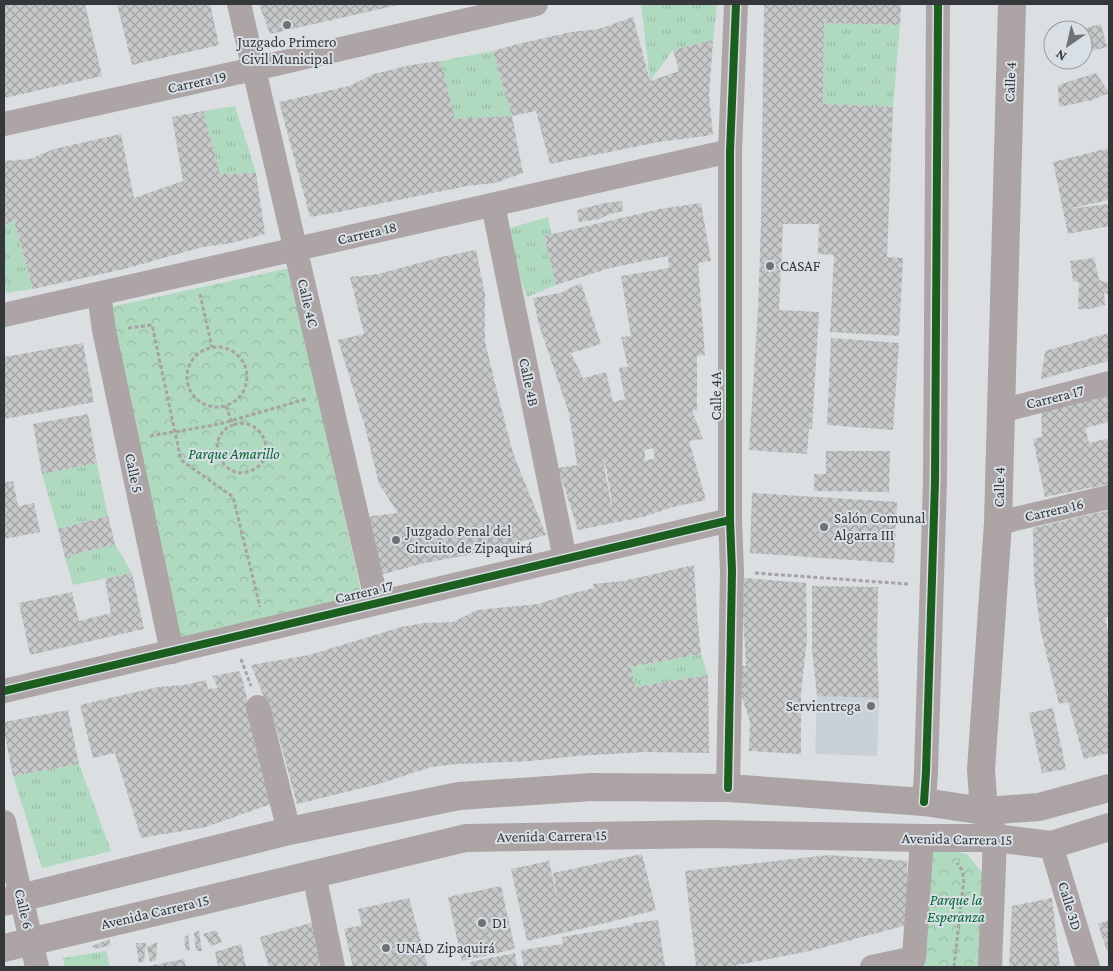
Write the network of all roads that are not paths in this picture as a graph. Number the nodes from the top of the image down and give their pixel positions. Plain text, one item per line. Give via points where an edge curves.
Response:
1 (239, 4) edge
2 (536, 4) edge
3 (736, 4) edge
4 (938, 4) edge
5 (1012, 4) edge
6 (254, 69) junction
7 (4, 124) edge
8 (730, 151) junction
9 (492, 204) junction
10 (295, 249) junction
11 (99, 294) junction
12 (4, 315) edge
13 (1109, 383) edge
14 (1001, 411) junction
15 (1109, 497) edge
16 (730, 520) junction
17 (998, 523) junction
18 (565, 559) junction
19 (376, 603) junction
20 (172, 652) junction
21 (4, 692) edge
22 (258, 707) road end
23 (728, 788) junction
24 (1109, 788) edge
25 (924, 802) junction
26 (984, 811) junction
27 (4, 822) edge
28 (1109, 827) edge
29 (289, 830) junction
30 (922, 838) junction
31 (995, 838) junction
32 (1051, 845) junction
33 (314, 874) junction
34 (12, 900) edge
35 (4, 948) edge
36 (34, 954) edge
37 (333, 967) edge
38 (872, 967) edge
39 (990, 967) edge
40 (1088, 967) edge

1 - 6 street, Calle 4C
2 - 6 street, Carrera 19
3 - 8 street, Calle 4A
4 - 25 street via 935,472
5 - 14 main road, Calle 4
6 - 7 street, Carrera 19
6 - 10 street, Calle 4C
8 - 9 street, Carrera 18
8 - 16 street, Calle 4A
9 - 10 street, Carrera 18
9 - 18 street, Calle 4B
10 - 11 street, Carrera 18
10 - 19 street, Calle 4C
11 - 12 street, Carrera 18
11 - 20 street, Calle 5
13 - 14 street, Carrera 17
14 - 17 main road, Calle 4
15 - 17 street, Carrera 16
16 - 18 street, Carrera 17
16 - 23 street, Calle 4A
17 - 26 main road, Calle 4 via 981,770
18 - 19 street, Carrera 17
19 - 20 street, Carrera 17
20 - 21 street, Carrera 17
22 - 29 street
23 - 25 main road, Avenida Carrera 15
23 - 29 main road, Avenida Carrera 15 via 592,787 459,796
24 - 26 main road, Avenida Carrera 15 via 1039,807
25 - 26 main road, Avenida Carrera 15
26 - 31 main road, Calle 4
27 - 34 street, Calle 6
28 - 32 main road, Avenida Carrera 15
29 - 34 main road, Avenida Carrera 15
30 - 31 main road, Avenida Carrera 15
30 - 33 main road, Avenida Carrera 15 via 710,834 466,838
30 - 38 street via 914,958
31 - 32 main road, Avenida Carrera 15
31 - 39 street, Calle 4
32 - 40 street, Calle 3D
33 - 36 main road, Avenida Carrera 15
33 - 37 street
34 - 36 street, Calle 6
35 - 36 main road, Avenida Carrera 15

